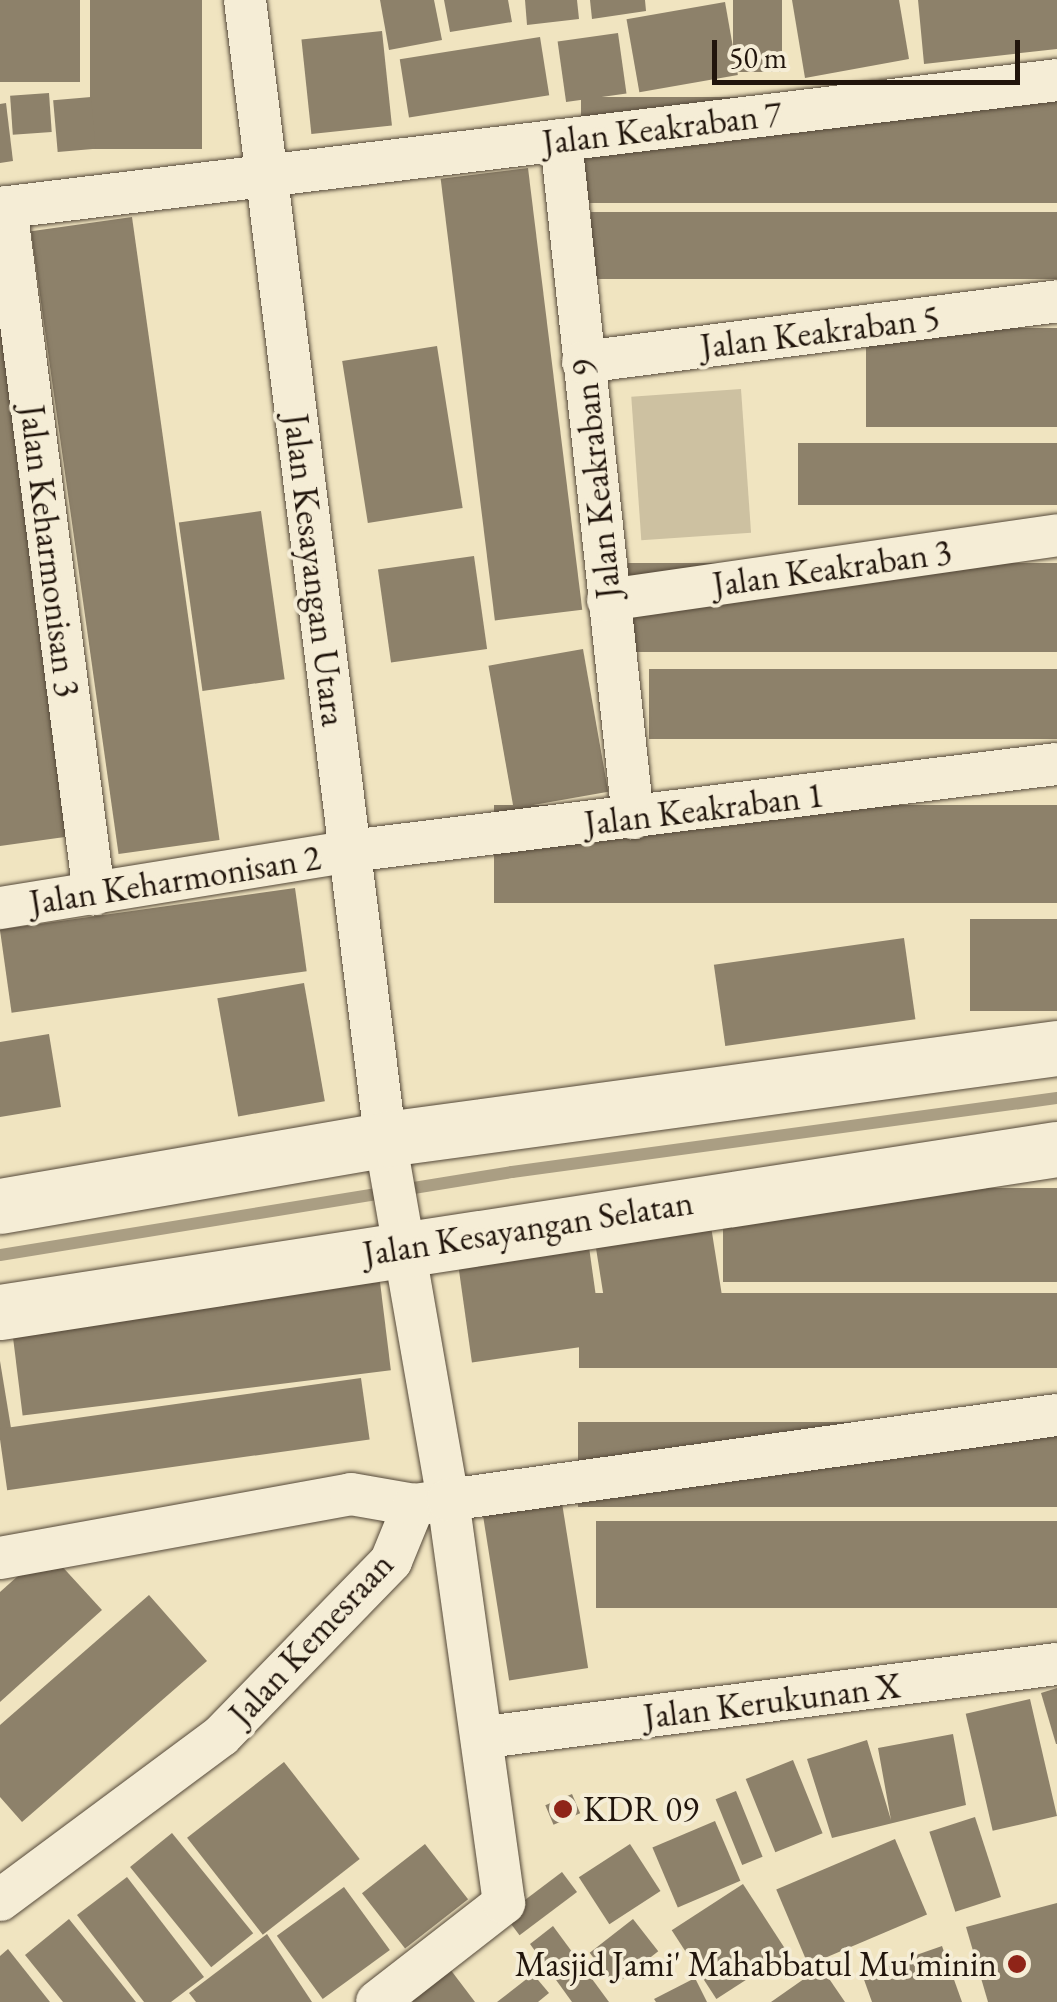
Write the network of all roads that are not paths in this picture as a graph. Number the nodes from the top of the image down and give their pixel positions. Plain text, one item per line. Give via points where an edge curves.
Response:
1 (244, 0) edge
2 (1057, 80) edge
3 (561, 140) junction
4 (267, 176) junction
5 (3, 208) edge
6 (1057, 301) edge
7 (583, 362) junction
8 (1057, 536) edge
9 (608, 600) junction
10 (1057, 764) edge
11 (633, 818) junction
12 (350, 851) junction
13 (94, 894) junction
14 (0, 908) edge
15 (1057, 1048) edge
16 (386, 1142) junction
17 (1057, 1149) edge
18 (0, 1206) edge
19 (402, 1245) junction
20 (0, 1312) edge
21 (1057, 1415) edge
22 (431, 1503) junction
23 (0, 1558) edge
24 (1057, 1664) edge
25 (486, 1738) junction
26 (0, 1900) edge
27 (377, 2002) edge

1 - 4 street, Jalan Kesayangan Utara
2 - 3 street, Jalan Keakraban 7
3 - 4 street, Jalan Keakraban 7
3 - 7 street, Jalan Keakraban 9
4 - 5 street, Jalan Keakraban 7
4 - 12 street, Jalan Kesayangan Utara
5 - 13 street, Jalan Keharmonisan 3
6 - 7 street, Jalan Keakraban 5
7 - 9 street, Jalan Keakraban 9
8 - 9 street, Jalan Keakraban 3
9 - 11 street, Jalan Keakraban 9
10 - 11 street, Jalan Keakraban 1
11 - 12 street, Jalan Keakraban 1
12 - 13 street, Jalan Keharmonisan 2
12 - 16 street, Jalan Kesayangan Utara
13 - 14 street, Jalan Keharmonisan 2
15 - 16 street
16 - 18 street
16 - 19 street, Jalan Kesayangan Utara
17 - 19 street, Jalan Kesayangan Selatan
19 - 20 street, Jalan Kesayangan Selatan
19 - 22 street
21 - 22 street
22 - 23 street via 351,1494
22 - 25 street
22 - 26 street, Jalan Kemesraan via 390,1561 221,1736
24 - 25 street, Jalan Kerukunan X
25 - 27 street via 504,1903

